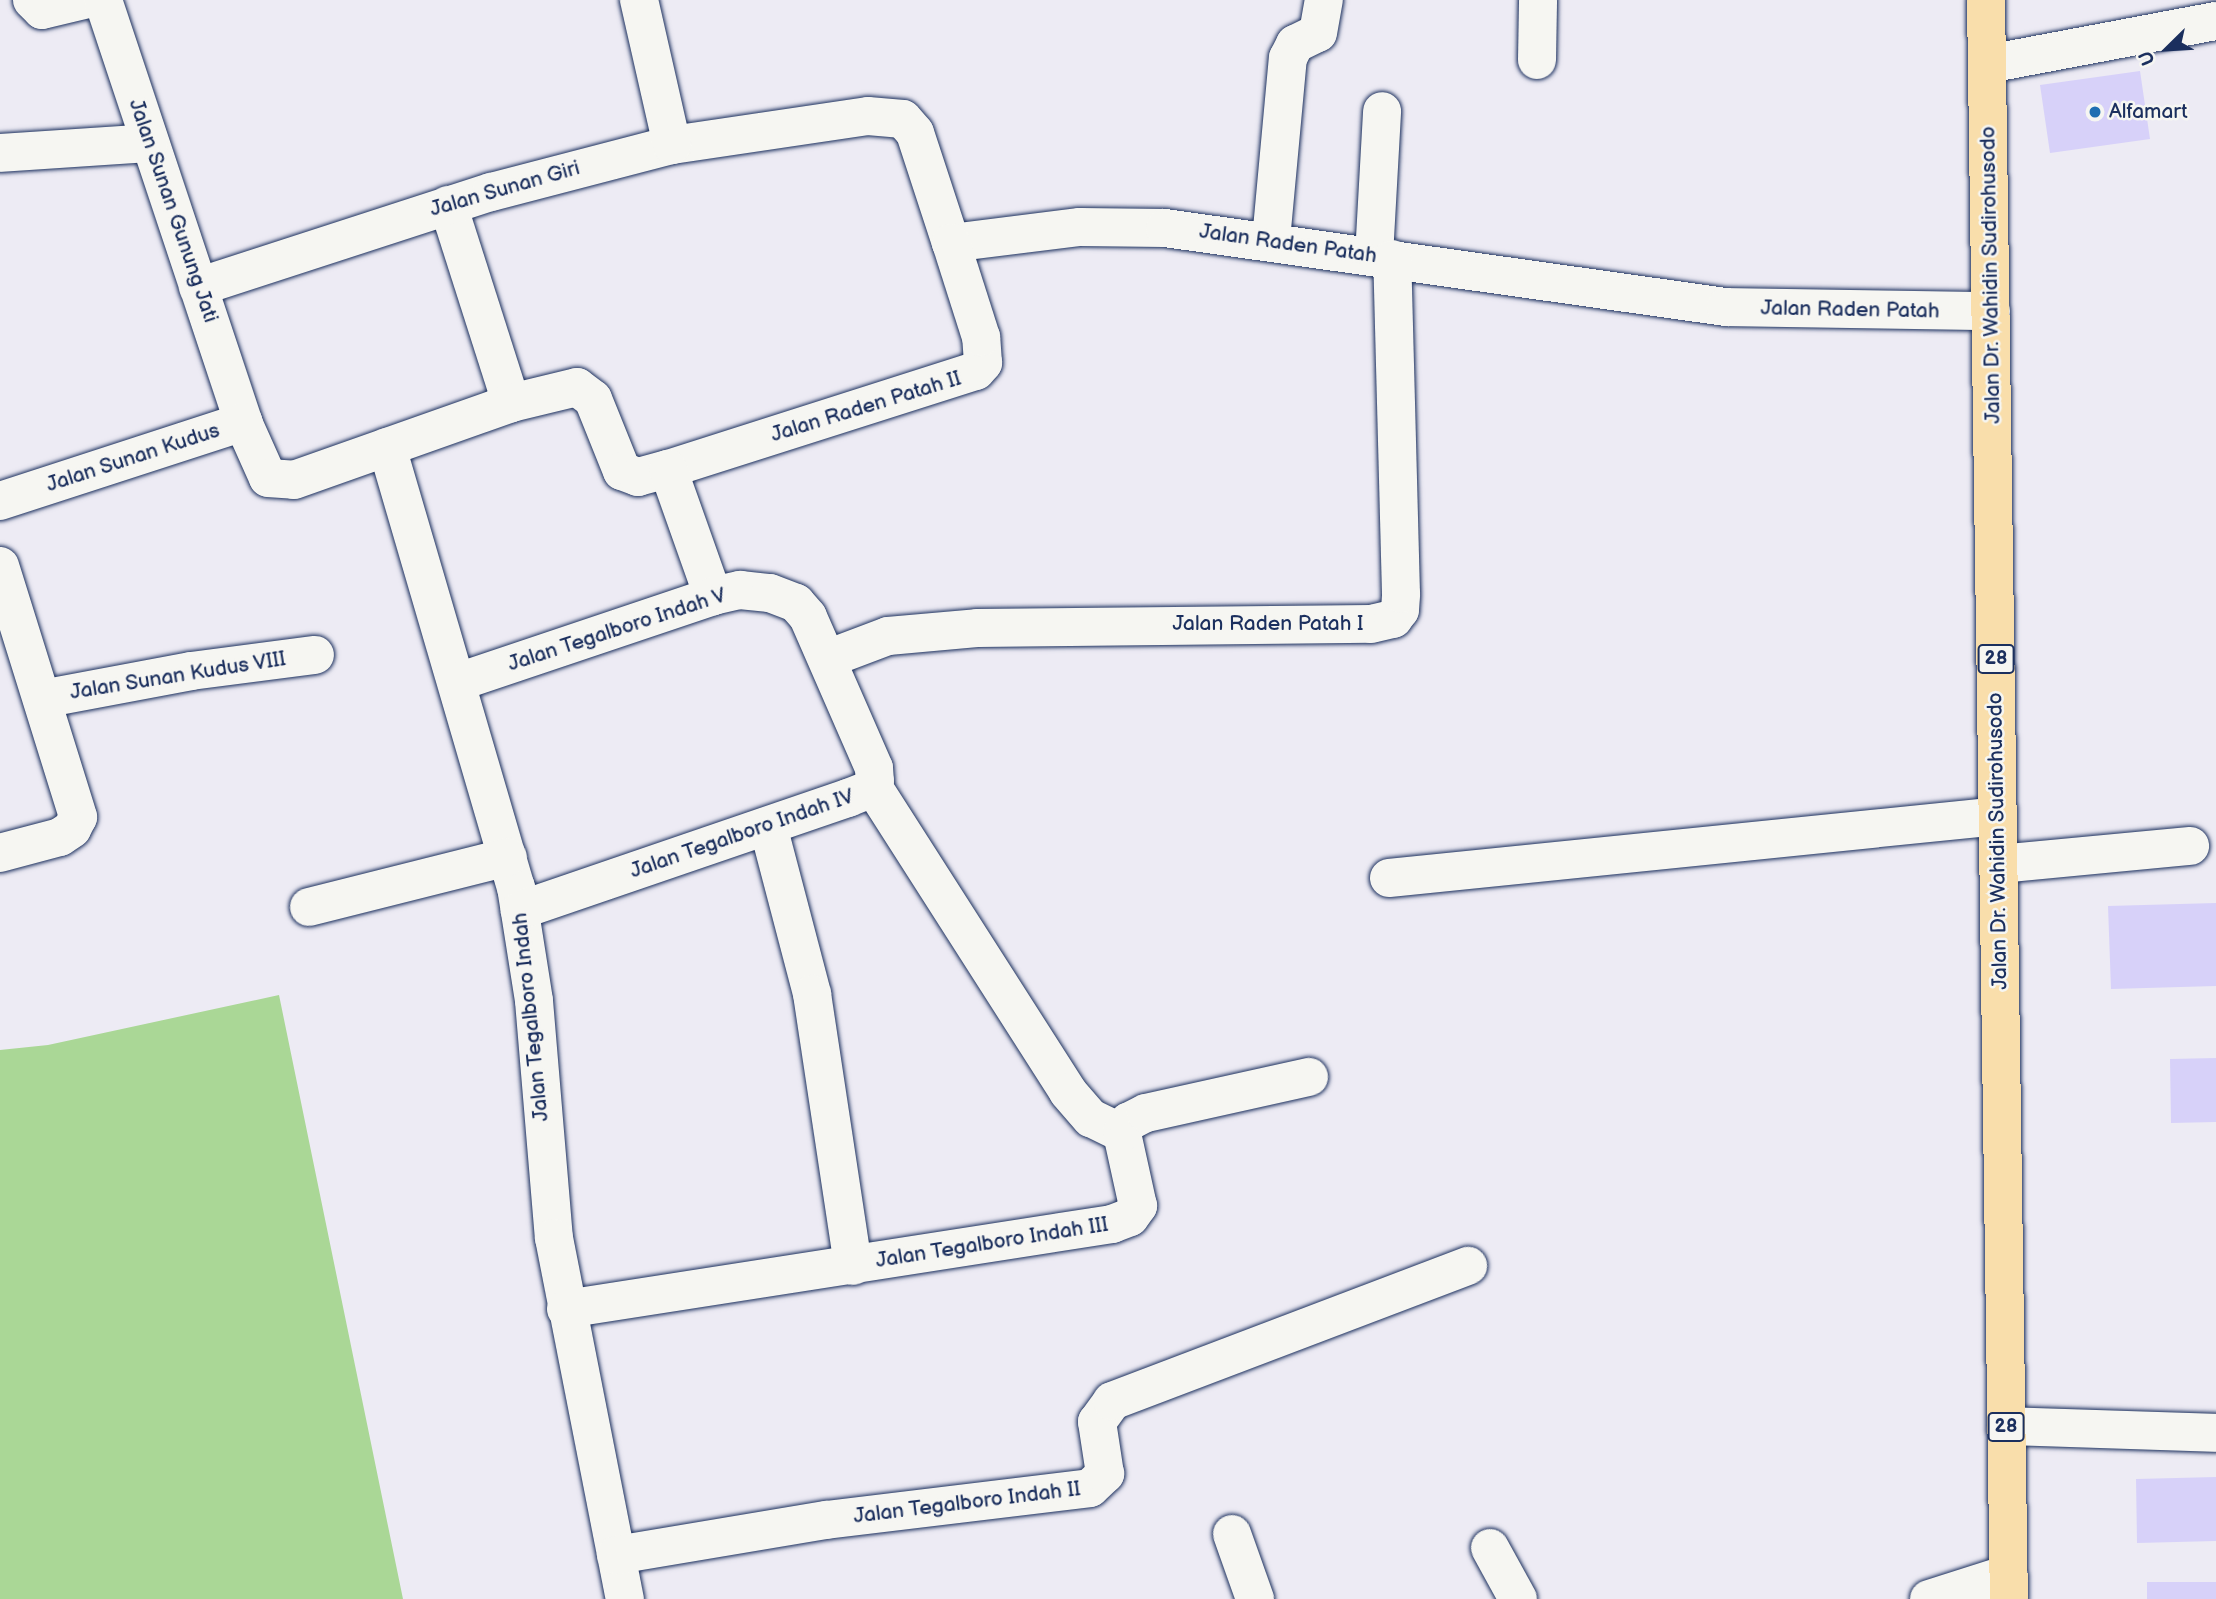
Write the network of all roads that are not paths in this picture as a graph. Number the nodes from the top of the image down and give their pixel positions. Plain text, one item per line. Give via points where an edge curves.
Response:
1 (32, 0) edge
2 (84, 0) edge
3 (103, 0) edge
4 (639, 0) edge
5 (1324, 0) edge
6 (1538, 0) edge
7 (1986, 0) edge
8 (2216, 21) edge
9 (1536, 60) dead end
10 (1988, 64) junction
11 (1382, 111) dead end
12 (149, 142) junction
13 (672, 145) junction
14 (0, 153) edge
15 (448, 205) junction
16 (1271, 240) junction
17 (951, 243) junction
18 (1383, 257) junction
19 (198, 287) junction
20 (1991, 311) junction
21 (511, 403) junction
22 (243, 422) junction
23 (387, 447) junction
24 (668, 469) junction
25 (0, 501) edge
26 (0, 566) edge
27 (713, 596) junction
28 (314, 655) dead end
29 (827, 659) junction
30 (458, 682) junction
31 (42, 699) junction
32 (872, 785) junction
33 (1998, 816) junction
34 (768, 826) junction
35 (2190, 846) dead end
36 (0, 853) edge
37 (508, 857) junction
38 (1999, 864) junction
39 (1390, 878) dead end
40 (309, 907) dead end
41 (520, 910) junction
42 (1309, 1077) dead end
43 (1122, 1133) junction
44 (853, 1266) junction
45 (1468, 1266) dead end
46 (566, 1309) junction
47 (2006, 1426) junction
48 (2216, 1433) edge
49 (1232, 1534) dead end
50 (1490, 1548) dead end
51 (616, 1555) junction
52 (2008, 1586) edge
53 (625, 1599) edge
54 (1255, 1599) edge
55 (1518, 1599) edge
56 (1929, 1599) edge

1 - 2 street via 42,10
3 - 12 street, Jalan Sunan Gunung Jati
4 - 13 street
5 - 16 street via 1321,28 1315,37 1295,44 1288,58
6 - 9 street
7 - 10 highway, Jalan Dr. Wahidin Sudirohusodo / 28
8 - 10 street
10 - 20 highway, Jalan Dr. Wahidin Sudirohusodo / 28
11 - 18 street
12 - 14 street
12 - 19 street, Jalan Sunan Gunung Jati
13 - 15 street, Jalan Sunan Giri via 574,167
13 - 17 street via 868,116 903,118 915,133
15 - 19 street, Jalan Sunan Giri
15 - 21 street
16 - 17 street, Jalan Raden Patah via 1125,226 1039,230
16 - 18 street, Jalan Raden Patah
17 - 24 street, Jalan Raden Patah II via 981,337 983,363 976,371
18 - 20 street, Jalan Raden Patah via 1591,291 1726,307
18 - 29 street, Jalan Raden Patah I via 1401,594 1393,619 1371,624 977,628 888,636
19 - 22 street, Jalan Sunan Gunung Jati
20 - 33 highway, Jalan Dr. Wahidin Sudirohusodo / 28
21 - 23 street, Jalan Sunan Kudus
21 - 24 street, Jalan Raden Patah II via 564,387 587,392 622,471 638,477
22 - 23 street, Jalan Sunan Kudus via 261,470 275,481 294,480
22 - 25 street, Jalan Sunan Kudus
23 - 30 street, Jalan Tegalboro Indah
24 - 27 street
26 - 31 street, Jalan Sunan Kudus VIII
27 - 29 street, Jalan Tegalboro Indah V via 754,591 796,603
27 - 30 street, Jalan Tegalboro Indah V
28 - 31 street, Jalan Sunan Kudus VIII via 191,671
29 - 32 street, Jalan Tegalboro Indah IV via 871,759
30 - 37 street, Jalan Tegalboro Indah
31 - 36 street, Jalan Sunan Kudus VIII via 77,807 76,823 60,836
32 - 34 street, Jalan Tegalboro Indah IV
32 - 43 street via 1068,1092 1091,1118
33 - 38 highway, Jalan Dr. Wahidin Sudirohusodo / 28
33 - 39 street
34 - 41 street, Jalan Tegalboro Indah IV
34 - 44 street via 812,994
35 - 38 street
37 - 40 street
37 - 41 street, Jalan Tegalboro Indah
38 - 47 highway, Jalan Dr. Wahidin Sudirohusodo / 28
41 - 46 street, Jalan Tegalboro Indah via 534,1001 554,1238
42 - 43 street via 1146,1113 1128,1122
43 - 44 street, Jalan Tegalboro Indah III via 1139,1198 1135,1212 1123,1221
44 - 46 street, Jalan Tegalboro Indah III
45 - 51 street, Jalan Tegalboro Indah II via 1112,1401 1097,1422 1105,1474 1090,1488 826,1520
46 - 51 street, Jalan Tegalboro Indah
47 - 48 street
47 - 52 highway, Jalan Dr. Wahidin Sudirohusodo / 28
49 - 54 street
50 - 55 street
51 - 53 street, Jalan Tegalboro Indah
52 - 56 street

